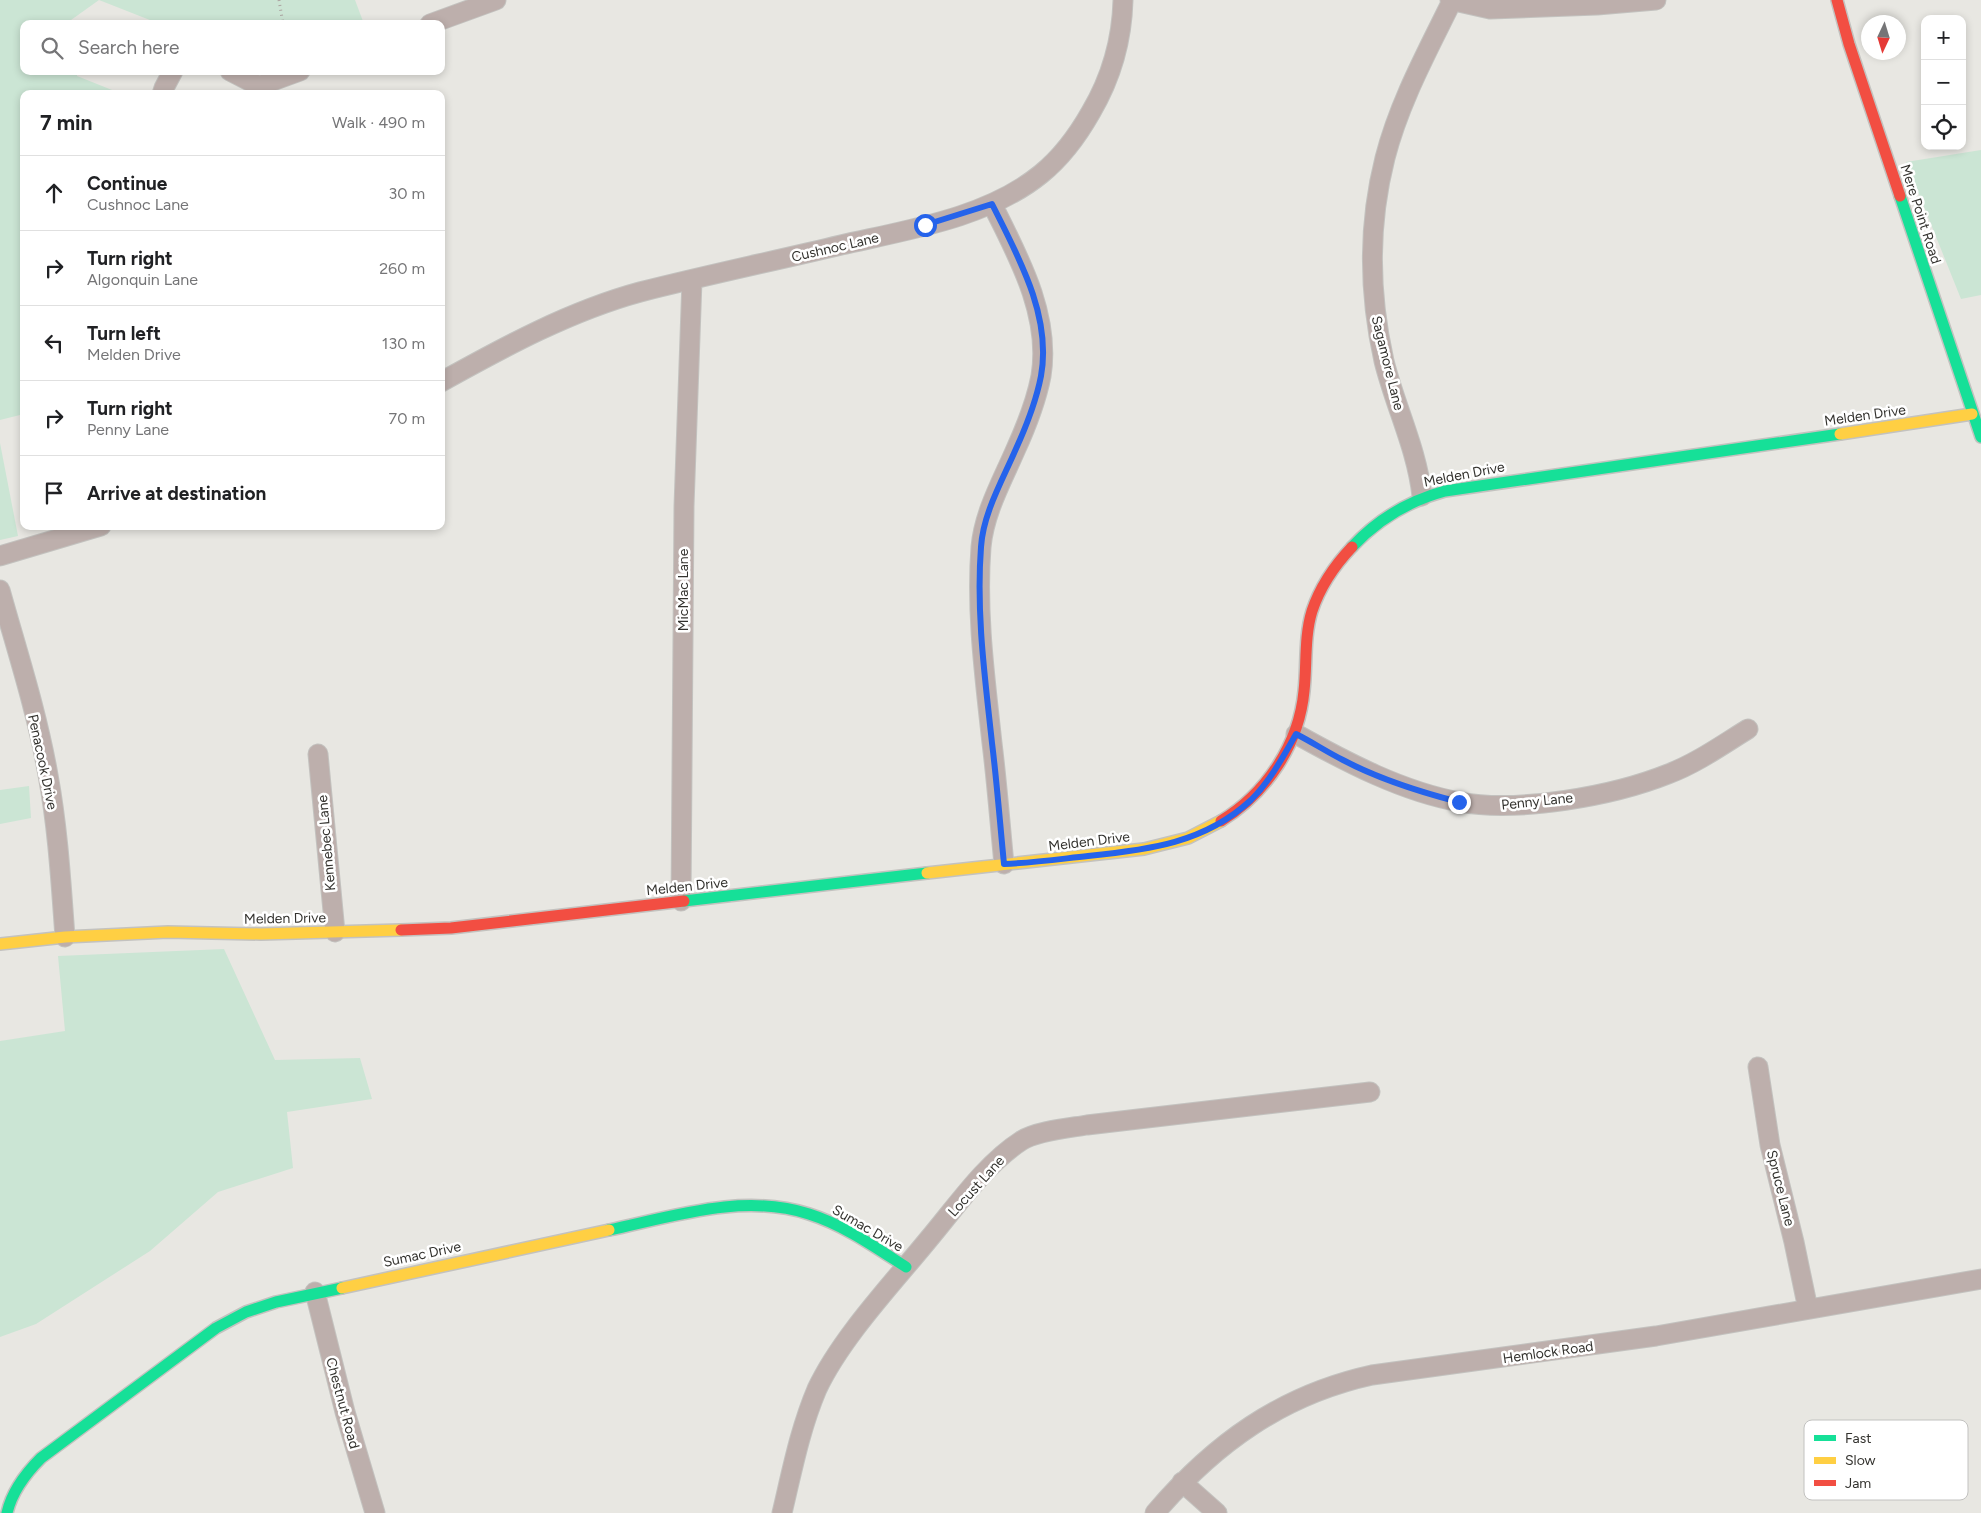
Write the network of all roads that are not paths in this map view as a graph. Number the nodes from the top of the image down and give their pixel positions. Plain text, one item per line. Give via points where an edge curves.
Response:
1 (496, 0) edge
2 (1123, 0) edge
3 (1656, 0) edge
4 (1837, 0) edge
5 (1451, 1) edge
6 (441, 20) edge
7 (172, 75) edge
8 (236, 75) edge
9 (291, 75) edge
10 (163, 90) edge
11 (257, 90) edge
12 (992, 204) junction
13 (692, 280) junction
14 (445, 380) edge
15 (1972, 414) junction
16 (1981, 437) edge
17 (1422, 496) junction
18 (88, 530) edge
19 (0, 556) edge
20 (0, 590) edge
21 (1748, 729) dead end
22 (1296, 734) junction
23 (318, 754) dead end
24 (1004, 864) junction
25 (681, 901) junction
26 (335, 932) junction
27 (65, 938) junction
28 (0, 944) edge
29 (1758, 1067) dead end
30 (1370, 1092) dead end
31 (906, 1267) junction
32 (1981, 1279) edge
33 (315, 1292) junction
34 (1808, 1309) junction
35 (1182, 1482) junction
36 (8, 1513) edge
37 (375, 1513) edge
38 (782, 1513) edge
39 (1155, 1513) edge
40 (1217, 1513) edge

1 - 6 street
2 - 12 street, Cushnoc Lane via 1114,61 1099,98 1079,132 1042,173
3 - 5 street via 1490,9
4 - 15 street, Mere Point Road
5 - 17 street, Sagamore Lane via 1398,118 1385,157 1376,198 1372,240 1376,324
7 - 10 street
8 - 11 street
9 - 11 street
12 - 13 street, Cushnoc Lane via 911,229
12 - 24 street via 1025,274 1038,311 1042,353 1041,374 1031,415 998,487 981,544 979,625
13 - 14 street, Cushnoc Lane via 638,293 566,319
13 - 25 street, MicMac Lane via 684,506
15 - 16 street, Mere Point Road
15 - 17 street, Melden Drive
17 - 22 street, Melden Drive via 1395,511 1364,536 1338,564 1324,586 1312,611 1303,702
18 - 19 street
20 - 27 street, Penacook Drive via 48,772 61,873
21 - 22 street, Penny Lane via 1697,761 1640,784 1572,798 1489,806 1430,795 1344,761
22 - 24 street, Melden Drive via 1273,773 1251,799 1224,820 1182,841 1133,851
23 - 26 street, Kennebec Lane
24 - 25 street, Melden Drive
25 - 26 street, Melden Drive via 451,928
26 - 27 street, Melden Drive via 168,932
27 - 28 street, Melden Drive
29 - 34 street, Spruce Lane via 1770,1145
30 - 31 street, Locust Lane via 1087,1125 1022,1140 995,1161
31 - 33 street, Sumac Drive via 833,1222 795,1210 742,1205 681,1214
31 - 38 street, Locust Lane via 857,1327 826,1372 797,1445
32 - 34 street, Hemlock Road
33 - 36 street, Sumac Drive via 246,1312 216,1328 162,1366 41,1458 17,1487
33 - 37 street, Chestnut Road
34 - 35 street, Hemlock Road via 1647,1338 1372,1375 1341,1382 1310,1393 1252,1424
35 - 39 street, Hemlock Road
35 - 40 street

